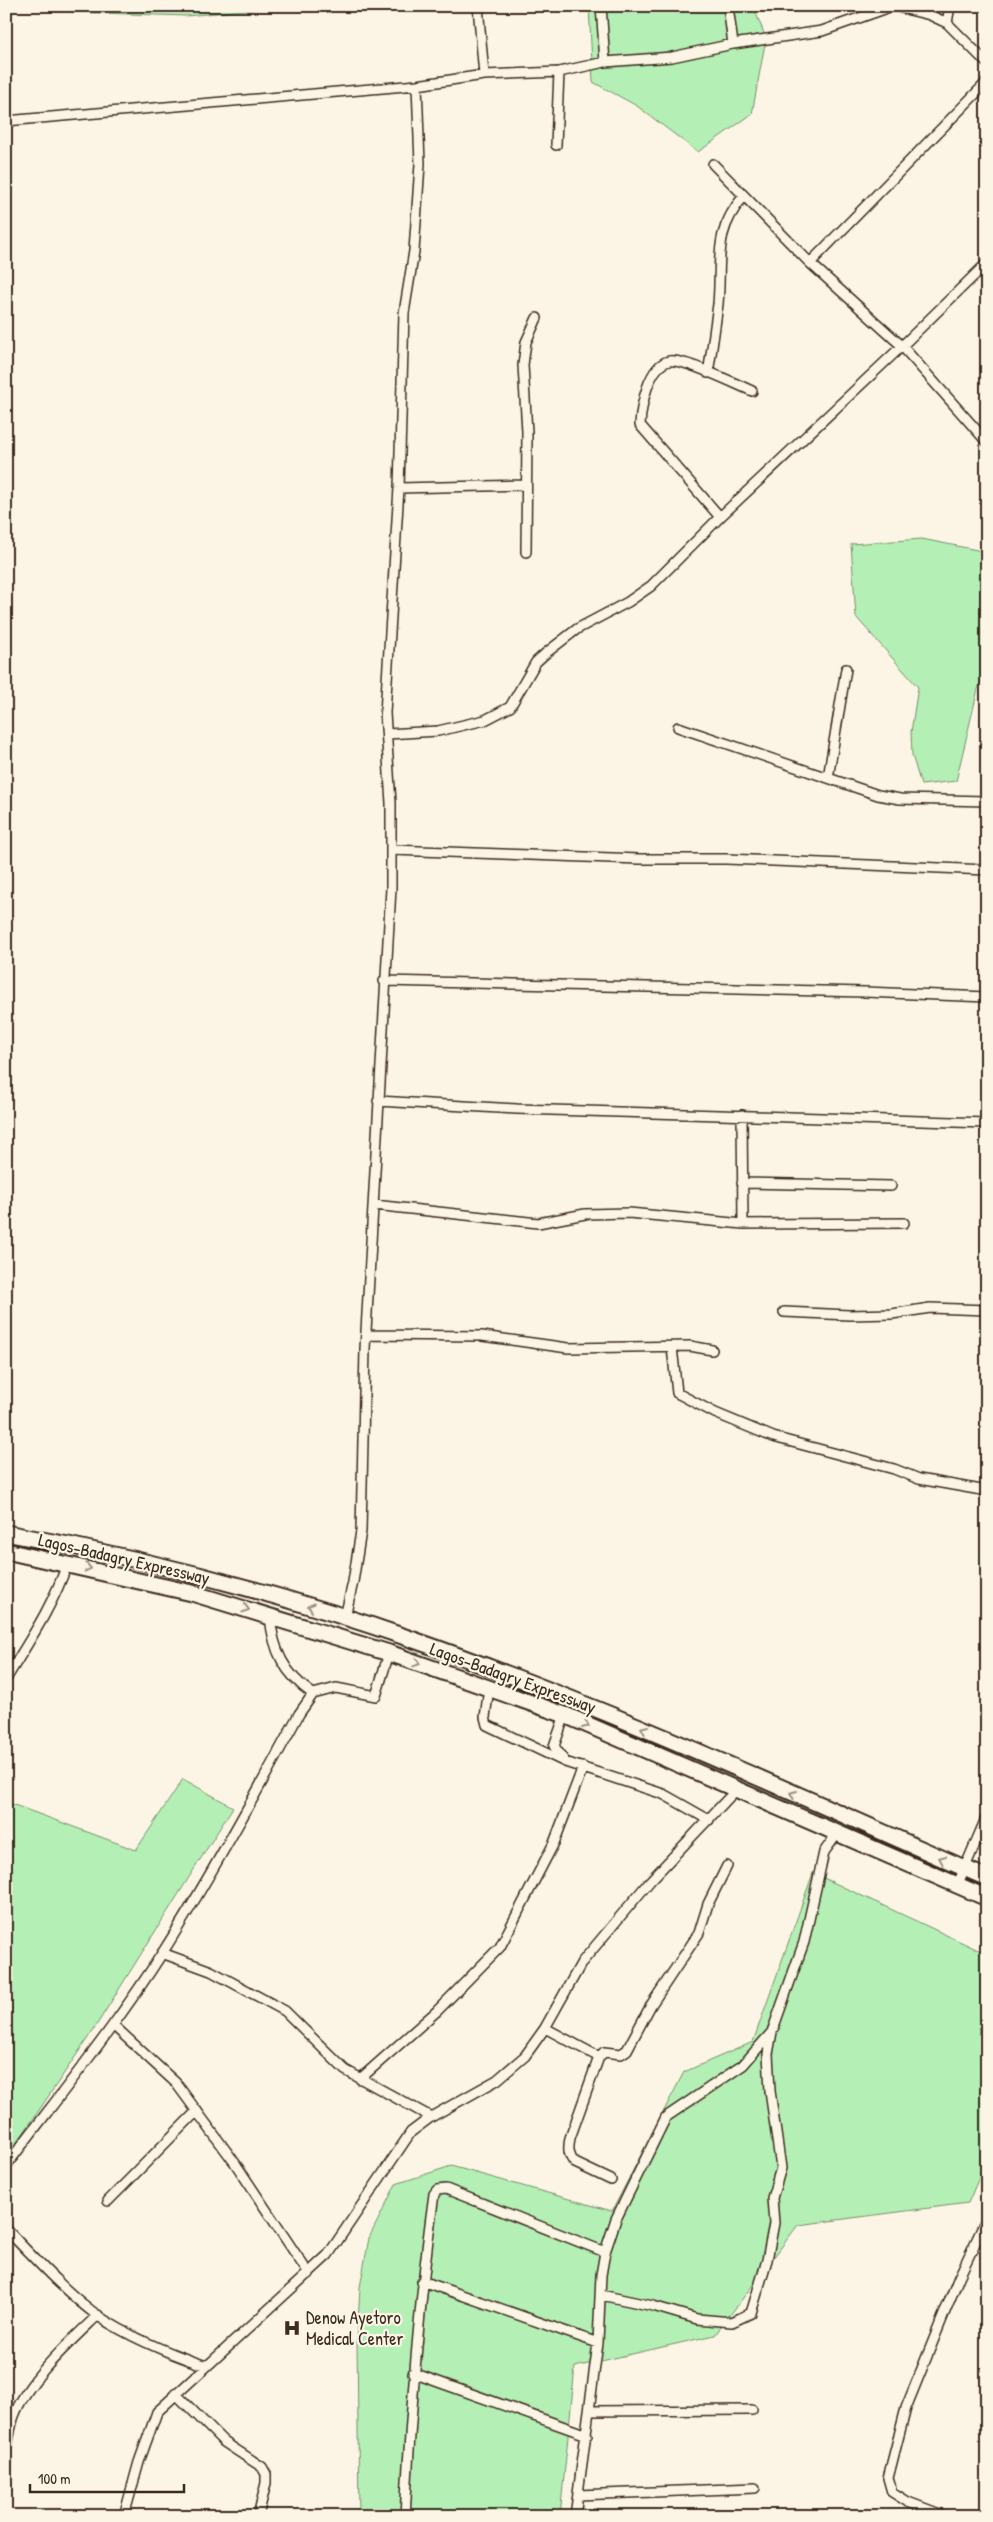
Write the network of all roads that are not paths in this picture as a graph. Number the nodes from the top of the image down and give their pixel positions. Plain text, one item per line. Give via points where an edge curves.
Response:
1 (478, 6) edge
2 (600, 6) edge
3 (728, 6) edge
4 (950, 6) edge
5 (947, 24) junction
6 (733, 44) junction
7 (605, 62) junction
8 (987, 63) edge
9 (559, 72) junction
10 (484, 75) junction
11 (987, 82) edge
12 (417, 85) junction
13 (6, 120) edge
14 (556, 145) dead end
15 (713, 164) dead end
16 (744, 196) junction
17 (810, 263) junction
18 (987, 263) edge
19 (537, 318) dead end
20 (902, 346) junction
21 (708, 373) junction
22 (752, 391) dead end
23 (986, 440) edge
24 (526, 485) junction
25 (399, 488) junction
26 (720, 516) junction
27 (526, 552) dead end
28 (846, 669) dead end
29 (678, 727) dead end
30 (387, 734) junction
31 (828, 778) junction
32 (987, 801) edge
33 (392, 850) junction
34 (987, 870) edge
35 (384, 981) junction
36 (987, 998) edge
37 (378, 1101) junction
38 (742, 1115) junction
39 (987, 1123) edge
40 (742, 1183) junction
41 (891, 1186) dead end
42 (374, 1205) junction
43 (743, 1224) junction
44 (904, 1224) dead end
45 (987, 1310) edge
46 (784, 1312) dead end
47 (366, 1335) junction
48 (672, 1347) junction
49 (712, 1350) dead end
50 (987, 1490) edge
51 (6, 1533) edge
52 (6, 1551) edge
53 (67, 1564) junction
54 (270, 1616) junction
55 (345, 1617) junction
56 (389, 1653) junction
57 (6, 1679) edge
58 (489, 1688) junction
59 (313, 1694) junction
60 (565, 1716) junction
61 (565, 1762) junction
62 (583, 1767) junction
63 (736, 1790) junction
64 (987, 1816) edge
65 (709, 1820) junction
66 (837, 1834) junction
67 (727, 1866) dead end
68 (964, 1868) junction
69 (987, 1878) edge
70 (957, 1886) junction
71 (987, 1898) edge
72 (162, 1953) junction
73 (112, 2024) junction
74 (545, 2028) junction
75 (772, 2032) junction
76 (599, 2057) junction
77 (360, 2079) junction
78 (197, 2111) junction
79 (430, 2117) junction
80 (6, 2166) edge
81 (611, 2180) dead end
82 (108, 2202) dead end
83 (987, 2218) edge
84 (6, 2229) edge
85 (605, 2252) junction
86 (309, 2274) junction
87 (422, 2281) junction
88 (600, 2295) junction
89 (98, 2316) junction
90 (598, 2343) junction
91 (206, 2366) junction
92 (413, 2373) junction
93 (176, 2394) junction
94 (752, 2410) dead end
95 (590, 2411) junction
96 (587, 2435) junction
97 (6, 2450) edge
98 (755, 2488) dead end
99 (578, 2495) junction
100 (124, 2516) edge
101 (258, 2516) edge
102 (405, 2516) edge
103 (575, 2516) edge
104 (946, 2516) edge

1 - 10 street
2 - 7 street
3 - 6 street
4 - 5 street
5 - 6 street via 930,15 893,6 822,31
5 - 8 street
6 - 7 street via 672,57
7 - 9 street
9 - 10 street
9 - 14 street
10 - 12 street
11 - 17 street
12 - 13 street
12 - 25 street via 420,164 414,251 404,313
15 - 16 street
16 - 17 street
16 - 21 street via 730,212 719,254 718,302
17 - 20 street
18 - 20 street
19 - 24 street via 526,342 523,365
20 - 23 street
20 - 26 street
21 - 22 street
21 - 26 street via 682,362 668,361 657,367 641,405 640,425
24 - 25 street
24 - 27 street
25 - 30 street
26 - 30 street via 641,594 577,629 546,652 536,662 510,707 485,720 438,730
28 - 31 street
29 - 31 street
30 - 33 street
31 - 32 street via 900,799
33 - 34 street
33 - 35 street
35 - 36 street via 865,992
35 - 37 street
37 - 38 street via 517,1110
37 - 42 street
38 - 39 street
38 - 40 street
40 - 41 street
40 - 43 street
42 - 43 street via 538,1222 601,1213 629,1213
42 - 47 street
43 - 44 street
45 - 46 street via 930,1308 892,1314 849,1315
47 - 48 street via 482,1336 568,1348
47 - 55 street via 360,1531
48 - 49 street
48 - 50 street via 677,1393 715,1413 773,1437 920,1479
55 -> 51 highway, Lagos-Badagry Expressway via 167,1566
52 - 53 highway, Lagos-Badagry Expressway
53 -> 54 highway, Lagos-Badagry Expressway via 192,1593
53 - 57 street via 46,1615
54 - 56 highway, Lagos-Badagry Expressway
54 - 59 street via 272,1637 283,1664 296,1682
68 -> 55 highway, Lagos-Badagry Expressway via 623,1720 502,1672
56 -> 58 highway, Lagos-Badagry Expressway
56 - 59 street via 376,1696 336,1688
58 - 60 highway, Lagos-Badagry Expressway
58 - 61 street via 485,1716 487,1726
59 - 72 street via 225,1850
60 - 61 street via 554,1746
60 -> 63 highway, Lagos-Badagry Expressway
61 - 62 street
62 - 65 street via 663,1794
62 - 77 street via 554,1843 500,1947 437,2010
63 - 65 street
63 - 66 highway, Lagos-Badagry Expressway
64 - 68 street
65 - 74 street via 650,1881 582,1962
66 - 70 highway, Lagos-Badagry Expressway
66 - 75 street via 824,1852 806,1934
67 - 76 street via 708,1904 699,1933 651,2005 627,2050 621,2054 604,2052
68 - 69 highway, Lagos-Badagry Expressway
68 - 70 street
70 - 71 highway, Lagos-Badagry Expressway
72 - 73 street
72 - 77 street via 211,1971 285,2011 345,2070
73 - 78 street via 176,2083
73 - 80 street
74 - 76 street
74 - 79 street via 526,2056 497,2080
75 - 85 street via 743,2065 666,2117 616,2219
75 - 88 street via 768,2054 770,2091 781,2168 772,2198 774,2223 767,2260 751,2313 732,2322 697,2319
76 - 81 street via 568,2147 575,2163
77 - 79 street
78 - 82 street
78 - 86 street
79 - 86 street via 411,2132 328,2255
83 - 104 street via 959,2277 906,2408 888,2478 892,2492 908,2502
84 - 89 street
85 - 87 street via 441,2189 434,2194
85 - 88 street
86 - 91 street
87 - 90 street
87 - 92 street
88 - 90 street
89 - 91 street via 167,2353
89 - 97 street via 61,2350 32,2386 14,2416
90 - 95 street
91 - 93 street
92 - 96 street
92 - 102 street
93 - 100 street via 157,2412
93 - 101 street via 224,2442 262,2467 266,2483
94 - 95 street
95 - 96 street
96 - 99 street
98 - 99 street
99 - 103 street

